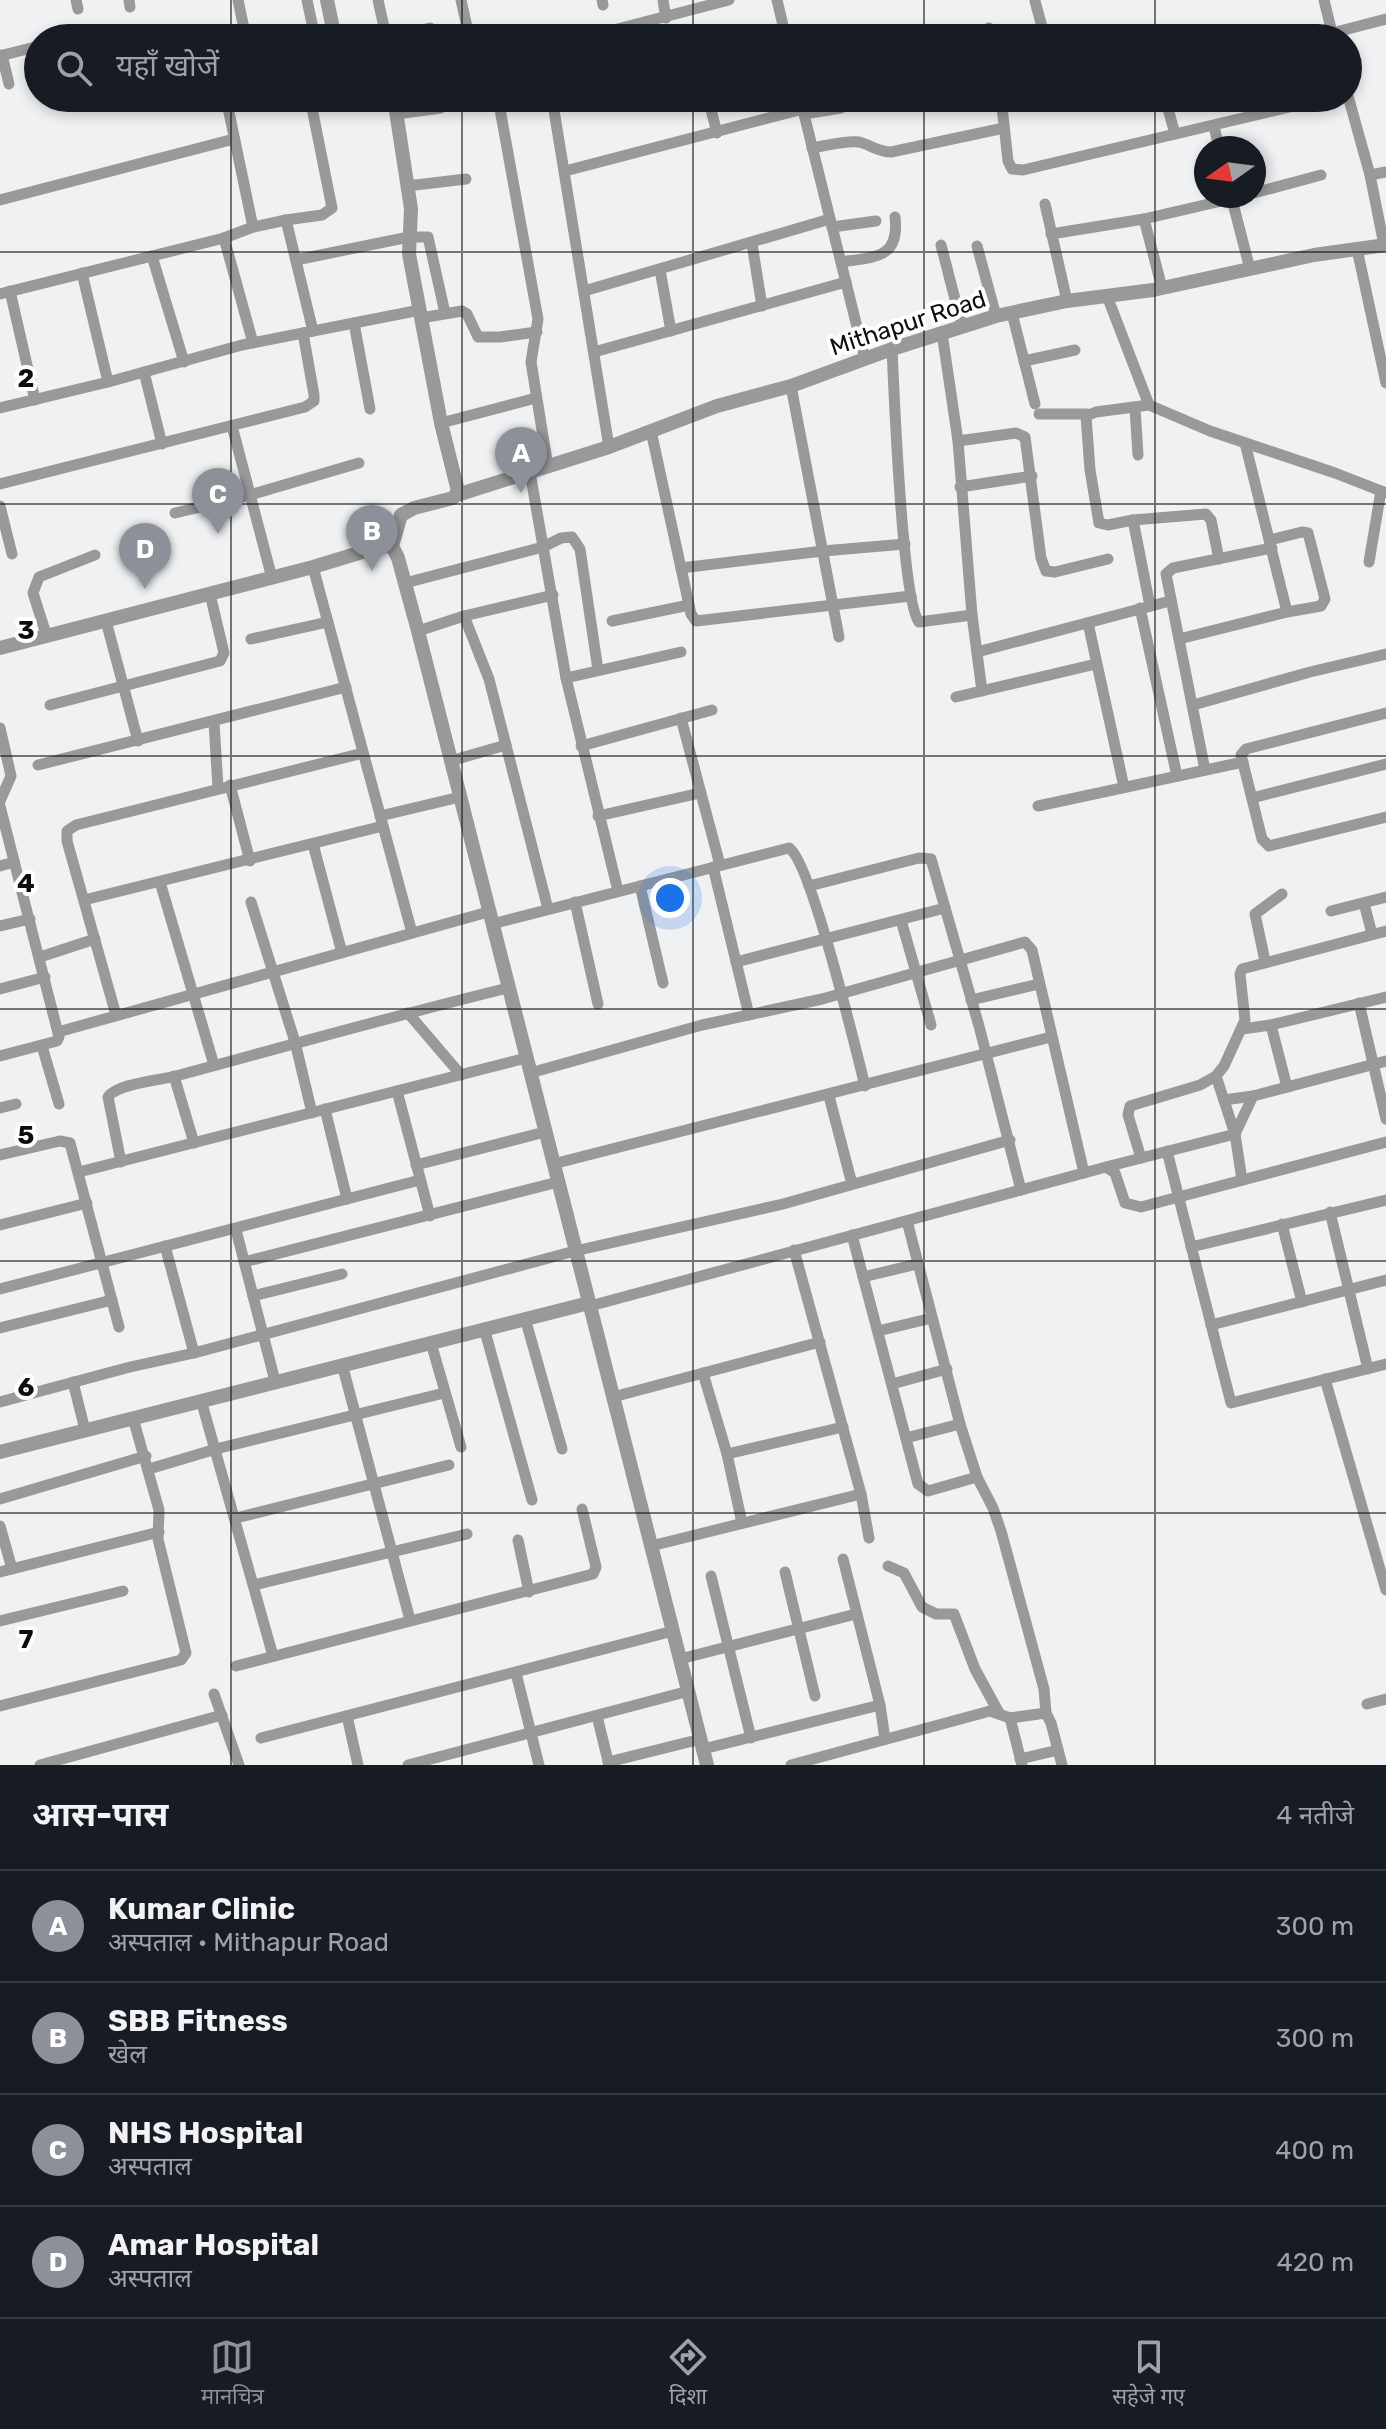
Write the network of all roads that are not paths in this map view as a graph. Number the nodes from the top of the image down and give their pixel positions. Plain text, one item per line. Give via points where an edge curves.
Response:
1 (238, 0) edge
2 (307, 0) edge
3 (327, 0) edge
4 (378, 0) edge
5 (461, 0) edge
6 (663, 0) edge
7 (729, 0) edge
8 (777, 0) edge
9 (1037, 0) edge
10 (1324, 0) edge
11 (666, 18) junction
12 (1386, 19) edge
13 (243, 24) edge
14 (312, 24) edge
15 (332, 24) edge
16 (383, 24) edge
17 (466, 24) edge
18 (641, 24) edge
19 (783, 24) edge
20 (1042, 24) edge
21 (1330, 24) edge
22 (1362, 27) edge
23 (24, 50) edge
24 (1, 55) edge
25 (9, 84) dead end
26 (229, 112) edge
27 (313, 112) edge
28 (411, 112) edge
29 (501, 112) edge
30 (555, 112) edge
31 (712, 112) edge
32 (786, 112) edge
33 (803, 112) edge
34 (1003, 112) edge
35 (1169, 112) edge
36 (1271, 112) edge
37 (1352, 112) edge
38 (396, 114) joint
39 (1214, 126) junction
40 (1004, 128) junction
41 (717, 133) junction
42 (1175, 134) junction
43 (1216, 136) edge
44 (234, 139) junction
45 (812, 148) junction
46 (565, 171) junction
47 (1386, 172) edge
48 (1321, 175) dead end
49 (1370, 175) junction
50 (466, 179) dead end
51 (407, 186) junction
52 (1266, 190) edge
53 (0, 200) edge
54 (1045, 204) dead end
55 (1194, 207) edge
56 (1237, 208) edge
57 (895, 217) dead end
58 (1144, 219) junction
59 (286, 220) junction
60 (876, 221) dead end
61 (831, 223) junction
62 (253, 227) junction
63 (1051, 234) junction
64 (409, 237) junction
65 (224, 238) junction
66 (752, 244) junction
67 (941, 245) dead end
68 (1385, 245) edge
69 (977, 246) dead end
70 (1357, 249) junction
71 (152, 256) junction
72 (296, 260) junction
73 (841, 262) junction
74 (1250, 269) junction
75 (660, 270) junction
76 (82, 273) junction
77 (846, 282) junction
78 (1162, 288) junction
79 (584, 291) junction
80 (5, 292) edge
81 (1107, 296) junction
82 (1067, 301) junction
83 (762, 306) junction
84 (445, 313) junction
85 (1012, 313) junction
86 (420, 314) junction
87 (996, 316) junction
88 (354, 323) junction
89 (962, 326) junction
90 (671, 331) junction
91 (308, 332) junction
92 (537, 332) junction
93 (942, 333) junction
94 (253, 343) junction
95 (892, 349) junction
96 (1075, 350) dead end
97 (594, 352) junction
98 (865, 359) junction
99 (1024, 361) junction
100 (184, 362) junction
101 (144, 372) junction
102 (108, 382) junction
103 (1386, 383) edge
104 (791, 386) junction
105 (536, 398) junction
106 (35, 400) junction
107 (1149, 405) junction
108 (0, 408) edge
109 (1135, 408) junction
110 (370, 409) dead end
111 (1087, 414) junction
112 (441, 423) junction
113 (232, 426) junction
114 (651, 431) junction
115 (958, 441) junction
116 (1245, 443) junction
117 (162, 444) junction
118 (609, 447) junction
119 (1138, 455) dead end
120 (359, 463) dead end
121 (548, 467) junction
122 (530, 472) junction
123 (1032, 476) junction
124 (0, 484) edge
125 (960, 487) junction
126 (1383, 492) edge
127 (250, 495) junction
128 (457, 495) junction
129 (0, 506) edge
130 (175, 513) dead end
131 (1133, 520) junction
132 (905, 544) junction
133 (1271, 544) junction
134 (392, 546) junction
135 (543, 547) junction
136 (823, 551) junction
137 (12, 554) dead end
138 (95, 555) dead end
139 (1108, 559) dead end
140 (1219, 559) junction
141 (1369, 562) dead end
142 (313, 567) junction
143 (681, 568) junction
144 (272, 578) junction
145 (405, 583) junction
146 (210, 594) junction
147 (553, 595) junction
148 (911, 596) junction
149 (1170, 601) junction
150 (832, 604) junction
151 (689, 605) junction
152 (1145, 607) junction
153 (1287, 612) junction
154 (972, 615) junction
155 (464, 616) junction
156 (106, 621) junction
157 (612, 621) dead end
158 (328, 622) junction
159 (1088, 623) junction
160 (418, 631) junction
161 (47, 637) junction
162 (839, 637) dead end
163 (251, 639) dead end
164 (1179, 639) junction
165 (0, 648) edge
166 (681, 652) dead end
167 (977, 652) junction
168 (1386, 654) edge
169 (1096, 664) junction
170 (598, 670) junction
171 (566, 678) junction
172 (123, 687) junction
173 (346, 687) junction
174 (982, 691) junction
175 (956, 697) dead end
176 (50, 705) dead end
177 (1193, 705) junction
178 (712, 710) dead end
179 (1386, 713) edge
180 (681, 718) junction
181 (214, 722) junction
182 (1, 733) edge
183 (138, 741) junction
184 (506, 745) junction
185 (581, 746) junction
186 (363, 753) junction
187 (450, 761) junction
188 (1243, 762) junction
189 (1386, 764) edge
190 (38, 765) dead end
191 (1205, 770) junction
192 (1177, 776) junction
193 (224, 787) junction
194 (1124, 787) junction
195 (700, 793) junction
196 (460, 797) junction
197 (1252, 798) junction
198 (0, 803) edge
199 (1038, 806) dead end
200 (598, 816) junction
201 (1386, 817) edge
202 (382, 821) junction
203 (313, 844) junction
204 (250, 861) junction
205 (14, 862) junction
206 (0, 866) edge
207 (716, 866) junction
208 (160, 882) junction
209 (640, 886) junction
210 (809, 886) junction
211 (618, 891) junction
212 (1282, 894) dead end
213 (1386, 897) edge
214 (84, 900) junction
215 (251, 902) dead end
216 (575, 902) junction
217 (1364, 903) junction
218 (945, 908) junction
219 (548, 909) junction
220 (1331, 911) dead end
221 (490, 918) junction
222 (30, 919) junction
223 (901, 920) junction
224 (0, 926) edge
225 (1386, 931) edge
226 (412, 933) junction
227 (1372, 934) junction
228 (95, 939) junction
229 (825, 939) junction
230 (342, 953) junction
231 (40, 957) junction
232 (960, 960) junction
233 (1265, 961) junction
234 (736, 962) junction
235 (272, 972) junction
236 (916, 972) junction
237 (45, 977) junction
238 (663, 983) dead end
239 (1039, 984) junction
240 (508, 988) junction
241 (0, 989) edge
242 (842, 993) junction
243 (193, 994) junction
244 (1386, 997) edge
245 (971, 1000) junction
246 (1359, 1003) junction
247 (598, 1004) dead end
248 (408, 1013) junction
249 (116, 1015) junction
250 (749, 1015) junction
251 (931, 1025) dead end
252 (1271, 1025) junction
253 (1242, 1029) junction
254 (58, 1032) junction
255 (1051, 1037) junction
256 (295, 1042) junction
257 (42, 1046) junction
258 (986, 1055) junction
259 (0, 1056) edge
260 (1386, 1061) edge
261 (1372, 1064) junction
262 (214, 1065) junction
263 (528, 1066) junction
264 (461, 1075) junction
265 (174, 1076) junction
266 (1216, 1076) junction
267 (865, 1086) junction
268 (1287, 1087) junction
269 (397, 1091) junction
270 (829, 1096) junction
271 (1253, 1096) junction
272 (1224, 1100) junction
273 (16, 1104) dead end
274 (59, 1104) dead end
275 (0, 1108) edge
276 (325, 1109) junction
277 (312, 1113) junction
278 (1386, 1119) edge
279 (545, 1132) junction
280 (1235, 1134) junction
281 (1010, 1140) junction
282 (1386, 1142) edge
283 (194, 1143) junction
284 (1167, 1151) junction
285 (0, 1155) edge
286 (1141, 1158) junction
287 (121, 1162) junction
288 (553, 1164) junction
289 (416, 1165) junction
290 (1106, 1167) junction
291 (79, 1172) junction
292 (1084, 1173) junction
293 (420, 1180) junction
294 (1242, 1180) junction
295 (558, 1182) junction
296 (852, 1184) junction
297 (1021, 1190) junction
298 (1178, 1197) junction
299 (347, 1199) junction
300 (1386, 1200) edge
301 (87, 1203) junction
302 (1330, 1212) junction
303 (430, 1216) junction
304 (907, 1221) junction
305 (1282, 1224) junction
306 (0, 1225) edge
307 (236, 1230) junction
308 (852, 1235) junction
309 (165, 1246) junction
310 (1191, 1247) junction
311 (794, 1250) junction
312 (575, 1251) junction
313 (102, 1262) junction
314 (244, 1262) junction
315 (917, 1264) junction
316 (342, 1274) dead end
317 (863, 1277) junction
318 (1386, 1280) edge
319 (0, 1289) edge
320 (1348, 1290) junction
321 (253, 1296) junction
322 (112, 1300) junction
323 (1302, 1302) junction
324 (590, 1304) junction
325 (525, 1318) junction
326 (932, 1318) junction
327 (1211, 1325) junction
328 (119, 1327) dead end
329 (0, 1328) edge
330 (484, 1328) junction
331 (878, 1331) junction
332 (263, 1335) junction
333 (820, 1342) junction
334 (431, 1343) junction
335 (194, 1353) junction
336 (342, 1364) junction
337 (1386, 1364) edge
338 (947, 1369) junction
339 (1368, 1369) junction
340 (703, 1373) junction
341 (1325, 1379) junction
342 (275, 1381) junction
343 (73, 1382) junction
344 (892, 1384) junction
345 (444, 1393) junction
346 (613, 1397) junction
347 (201, 1400) junction
348 (0, 1402) edge
349 (356, 1414) junction
350 (133, 1418) junction
351 (960, 1424) junction
352 (843, 1427) junction
353 (85, 1430) junction
354 (906, 1438) junction
355 (461, 1447) dead end
356 (216, 1449) junction
357 (562, 1449) dead end
358 (0, 1452) edge
359 (727, 1454) junction
360 (147, 1463) junction
361 (449, 1465) dead end
362 (977, 1477) junction
363 (374, 1483) junction
364 (861, 1494) junction
365 (0, 1499) edge
366 (532, 1500) dead end
367 (582, 1509) dead end
368 (236, 1518) junction
369 (742, 1523) junction
370 (0, 1526) edge
371 (159, 1532) junction
372 (467, 1534) dead end
373 (869, 1538) dead end
374 (518, 1540) dead end
375 (651, 1546) junction
376 (393, 1551) junction
377 (843, 1559) dead end
378 (888, 1566) dead end
379 (6, 1571) edge
380 (785, 1572) dead end
381 (711, 1576) dead end
382 (254, 1585) junction
383 (1386, 1590) edge
384 (123, 1591) dead end
385 (529, 1592) junction
386 (856, 1614) junction
387 (410, 1620) junction
388 (0, 1621) edge
389 (798, 1629) junction
390 (673, 1631) junction
391 (729, 1647) junction
392 (273, 1656) junction
393 (680, 1659) junction
394 (236, 1666) dead end
395 (516, 1673) junction
396 (689, 1691) junction
397 (214, 1694) dead end
398 (815, 1696) dead end
399 (1386, 1699) edge
400 (1367, 1704) dead end
401 (880, 1705) junction
402 (0, 1706) edge
403 (1046, 1713) junction
404 (222, 1715) junction
405 (347, 1716) junction
406 (597, 1716) junction
407 (1004, 1716) junction
408 (531, 1734) junction
409 (261, 1738) dead end
410 (751, 1738) junction
411 (885, 1739) junction
412 (702, 1744) junction
413 (1058, 1750) junction
414 (1021, 1762) edge
415 (426, 1763) edge
416 (609, 1763) edge
417 (235, 1764) edge
418 (40, 1765) edge
419 (358, 1765) edge
420 (408, 1765) edge
421 (539, 1765) edge
422 (707, 1765) edge
423 (791, 1765) edge
424 (1062, 1765) edge

1 - 13 street
2 - 14 street
3 - 15 street
4 - 16 street
5 - 17 street
6 - 11 street
7 - 11 street
8 - 19 street
9 - 20 street
10 - 21 street
11 - 18 street
12 - 22 street
23 - 24 street
24 - 25 street
26 - 44 street
27 - 59 street via 332,208 322,215
28 - 38 street
29 - 92 street
30 - 46 street
31 - 41 street
32 - 41 street
33 - 45 street
34 - 40 street
35 - 42 street
36 - 39 street
37 - 49 street
38 - 51 street
39 - 42 street
39 - 43 street
40 - 42 street via 1009,166 1017,170
40 - 45 street via 891,152 854,142
41 - 46 street
44 - 53 street
44 - 62 street
45 - 61 street
46 - 79 street
47 - 49 street
48 - 52 street
49 - 68 street
50 - 51 street
51 - 64 street
54 - 63 street
55 - 58 street
56 - 74 street
57 - 73 street via 897,238 892,246 877,256
58 - 63 street
58 - 78 street
59 - 62 street
59 - 72 street
60 - 61 street
61 - 66 street
61 - 73 street
62 - 65 street
63 - 82 street
64 - 72 street
64 - 84 street via 431,240
64 - 86 street
65 - 71 street
65 - 94 street
66 - 75 street
66 - 83 street
67 - 89 street
68 - 70 street, Mithapur Road
69 - 87 street
70 - 74 street, Mithapur Road
70 - 103 street
71 - 76 street
71 - 100 street
72 - 91 street
73 - 77 street
74 - 78 street, Mithapur Road
75 - 79 street
75 - 90 street
76 - 80 street
76 - 102 street
77 - 83 street
77 - 98 street
78 - 81 street, Mithapur Road
79 - 97 street
80 - 106 street
81 - 82 street, Mithapur Road
81 - 107 street
82 - 85 street, Mithapur Road
83 - 90 street
84 - 86 street
84 - 92 street via 467,314 474,333 482,338
85 - 87 street, Mithapur Road
85 - 99 street
86 - 88 street
86 - 112 street
87 - 89 street, Mithapur Road
88 - 91 street
88 - 110 street
89 - 93 street, Mithapur Road
90 - 97 street
91 - 94 street
91 - 113 street via 314,401
92 - 105 street via 531,362
93 - 95 street, Mithapur Road
93 - 115 street
94 - 100 street
95 - 98 street, Mithapur Road
95 - 132 street
96 - 99 street
97 - 118 street
98 - 104 street, Mithapur Road
99 - 111 street via 1037,409
100 - 101 street
101 - 102 street
101 - 117 street
102 - 106 street
104 - 114 street, Mithapur Road
104 - 136 street
105 - 112 street
105 - 121 street
106 - 108 street
107 - 109 street
107 - 116 street
109 - 111 street
109 - 119 street
111 - 131 street via 1099,523
112 - 128 street
113 - 117 street
113 - 127 street
114 - 118 street, Mithapur Road
114 - 143 street
115 - 123 street via 1020,434 1027,443
115 - 125 street
116 - 126 street
116 - 133 street
117 - 124 street
118 - 121 street, Mithapur Road
120 - 127 street
121 - 122 street, Mithapur Road
122 - 128 street, Mithapur Road
122 - 135 street
123 - 125 street
123 - 139 street via 1046,571
125 - 154 street
126 - 141 street
127 - 130 street
127 - 144 street
128 - 134 street, Mithapur Road via 401,515
129 - 137 street
131 - 140 street via 1206,514
131 - 152 street
132 - 136 street
132 - 148 street
133 - 140 street
133 - 153 street
133 - 153 street via 1308,533 1325,599 1321,606
134 - 142 street
134 - 145 street
135 - 145 street
135 - 147 street
135 - 170 street via 572,537 580,549
136 - 143 street
136 - 150 street
138 - 161 street via 49,571 35,583 33,593
140 - 149 street via 1168,570
142 - 144 street
142 - 158 street
143 - 151 street
144 - 146 street
145 - 160 street
146 - 156 street
146 - 172 street via 224,653 220,661
147 - 155 street
147 - 171 street
148 - 150 street
148 - 154 street via 919,622
149 - 152 street
149 - 164 street
150 - 151 street via 701,622 693,619
150 - 162 street
151 - 157 street
152 - 159 street
152 - 192 street
153 - 164 street
154 - 167 street
155 - 160 street
155 - 184 street via 485,666
156 - 161 street
156 - 172 street
158 - 163 street
158 - 173 street
159 - 167 street
159 - 169 street
160 - 187 street
161 - 165 street
164 - 177 street
166 - 170 street
167 - 174 street
168 - 177 street
169 - 174 street
169 - 194 street
170 - 171 street
171 - 185 street
172 - 176 street
172 - 183 street
173 - 181 street
173 - 186 street
174 - 175 street
177 - 191 street
178 - 180 street
179 - 188 street via 1246,749
180 - 185 street
180 - 195 street
181 - 183 street
181 - 193 street
182 - 198 street via 11,776
183 - 190 street
184 - 187 street
184 - 219 street
185 - 200 street
186 - 193 street
186 - 202 street
187 - 196 street
188 - 191 street
188 - 197 street
189 - 197 street
191 - 192 street
192 - 194 street
193 - 204 street
193 - 214 street via 71,827 67,841
194 - 199 street
195 - 200 street
195 - 207 street
196 - 202 street
196 - 221 street
197 - 201 street via 1262,839 1269,846
198 - 205 street
200 - 211 street
202 - 203 street
202 - 226 street
203 - 204 street
203 - 230 street
204 - 208 street
205 - 206 street
205 - 222 street
207 - 209 street
207 - 210 street via 789,848 797,854
207 - 234 street
208 - 214 street
208 - 243 street
209 - 211 street
209 - 238 street
210 - 218 street via 928,858
210 - 229 street
211 - 216 street
212 - 233 street via 1255,914
213 - 217 street
214 - 228 street
215 - 235 street
216 - 219 street
216 - 247 street
217 - 220 street
217 - 227 street
218 - 223 street
218 - 232 street
219 - 221 street
221 - 226 street
221 - 240 street
222 - 224 street
222 - 231 street
223 - 229 street
223 - 236 street
225 - 227 street
226 - 230 street
227 - 233 street
228 - 231 street
228 - 249 street
229 - 234 street
229 - 242 street
230 - 235 street
231 - 237 street
232 - 236 street
232 - 239 street via 1025,942 1032,950
232 - 245 street
233 - 253 street via 1240,971
234 - 250 street
235 - 243 street
235 - 256 street
236 - 242 street
236 - 251 street
237 - 241 street
237 - 254 street
239 - 245 street
239 - 255 street
240 - 248 street
240 - 263 street
242 - 250 street
242 - 267 street
243 - 249 street
243 - 262 street
244 - 246 street
245 - 258 street
246 - 252 street
246 - 261 street
248 - 256 street
248 - 264 street
249 - 254 street
250 - 263 street
252 - 253 street
252 - 268 street
253 - 266 street
254 - 257 street via 57,1041
255 - 258 street
255 - 292 street
256 - 262 street
256 - 277 street
257 - 259 street
257 - 274 street
258 - 267 street
258 - 281 street
260 - 261 street
261 - 268 street
261 - 278 street
262 - 265 street
263 - 264 street
263 - 279 street
264 - 269 street
265 - 283 street
265 - 287 street via 111,1092
266 - 272 street
266 - 286 street via 1130,1106
267 - 270 street
268 - 271 street
269 - 276 street
269 - 289 street
270 - 288 street
270 - 296 street
271 - 272 street
271 - 280 street
272 - 280 street
273 - 275 street
276 - 277 street
276 - 299 street
277 - 283 street
279 - 288 street
279 - 289 street
280 - 284 street
280 - 294 street
281 - 296 street
281 - 297 street
282 - 294 street
283 - 287 street
284 - 286 street
284 - 298 street
285 - 291 street via 67,1141
286 - 290 street
287 - 291 street
288 - 295 street
289 - 293 street
290 - 292 street
290 - 298 street via 1115,1173 1128,1205
291 - 301 street
292 - 297 street
293 - 299 street
293 - 303 street
294 - 298 street
295 - 303 street
295 - 312 street
296 - 312 street
297 - 304 street
298 - 310 street
299 - 307 street
300 - 302 street
301 - 306 street
301 - 313 street
302 - 305 street
302 - 320 street
303 - 314 street
304 - 308 street
304 - 315 street
305 - 310 street
305 - 323 street
307 - 309 street
307 - 314 street
308 - 311 street
308 - 317 street
309 - 313 street
309 - 335 street
310 - 327 street
311 - 324 street
311 - 333 street
312 - 324 street
312 - 332 street
313 - 319 street
313 - 322 street
314 - 321 street
315 - 317 street
315 - 326 street
316 - 321 street
317 - 331 street
318 - 320 street
320 - 323 street
320 - 339 street
321 - 332 street
322 - 328 street
322 - 329 street
323 - 327 street
324 - 325 street
324 - 346 street
325 - 330 street
325 - 357 street
326 - 331 street
326 - 338 street
327 - 341 street via 1231,1403
330 - 334 street
330 - 366 street
331 - 344 street
332 - 335 street
332 - 342 street
333 - 340 street
333 - 352 street
334 - 336 street
334 - 345 street
335 - 343 street
336 - 342 street
336 - 349 street
337 - 339 street
338 - 344 street
338 - 351 street
339 - 341 street
340 - 346 street
340 - 359 street
341 - 383 street
342 - 347 street
343 - 348 street
343 - 353 street
344 - 354 street
345 - 349 street
345 - 355 street
346 - 375 street
347 - 350 street
347 - 356 street
349 - 356 street
349 - 363 street
350 - 353 street
350 - 360 street
351 - 354 street
351 - 362 street
352 - 359 street
352 - 364 street
353 - 358 street
354 - 362 street via 924,1490
356 - 360 street
356 - 368 street
359 - 369 street
360 - 365 street
360 - 371 street
361 - 363 street
362 - 403 street via 1001,1531
363 - 368 street
363 - 376 street
364 - 369 street
364 - 373 street
367 - 385 street via 595,1572
368 - 382 street
369 - 375 street
370 - 379 street
371 - 379 street
371 - 402 street via 187,1647 184,1657
372 - 376 street
374 - 385 street
375 - 390 street
376 - 382 street
376 - 387 street
377 - 386 street
378 - 407 street via 904,1573 922,1607 954,1614 975,1669
380 - 389 street
381 - 391 street
382 - 392 street
384 - 388 street
385 - 387 street
386 - 389 street
386 - 401 street
387 - 392 street
389 - 391 street
389 - 398 street
390 - 393 street
390 - 395 street
391 - 393 street
391 - 410 street
392 - 394 street
393 - 396 street
395 - 405 street
395 - 408 street
396 - 406 street
396 - 412 street
397 - 404 street
399 - 400 street
401 - 410 street
401 - 411 street
403 - 407 street
403 - 413 street
404 - 417 street
404 - 418 street
405 - 409 street
405 - 419 street
406 - 408 street
406 - 416 street
407 - 411 street via 990,1711
407 - 414 street
408 - 415 street
408 - 421 street
410 - 412 street
411 - 423 street
412 - 416 street
412 - 422 street
413 - 414 street
413 - 424 street
415 - 420 street

